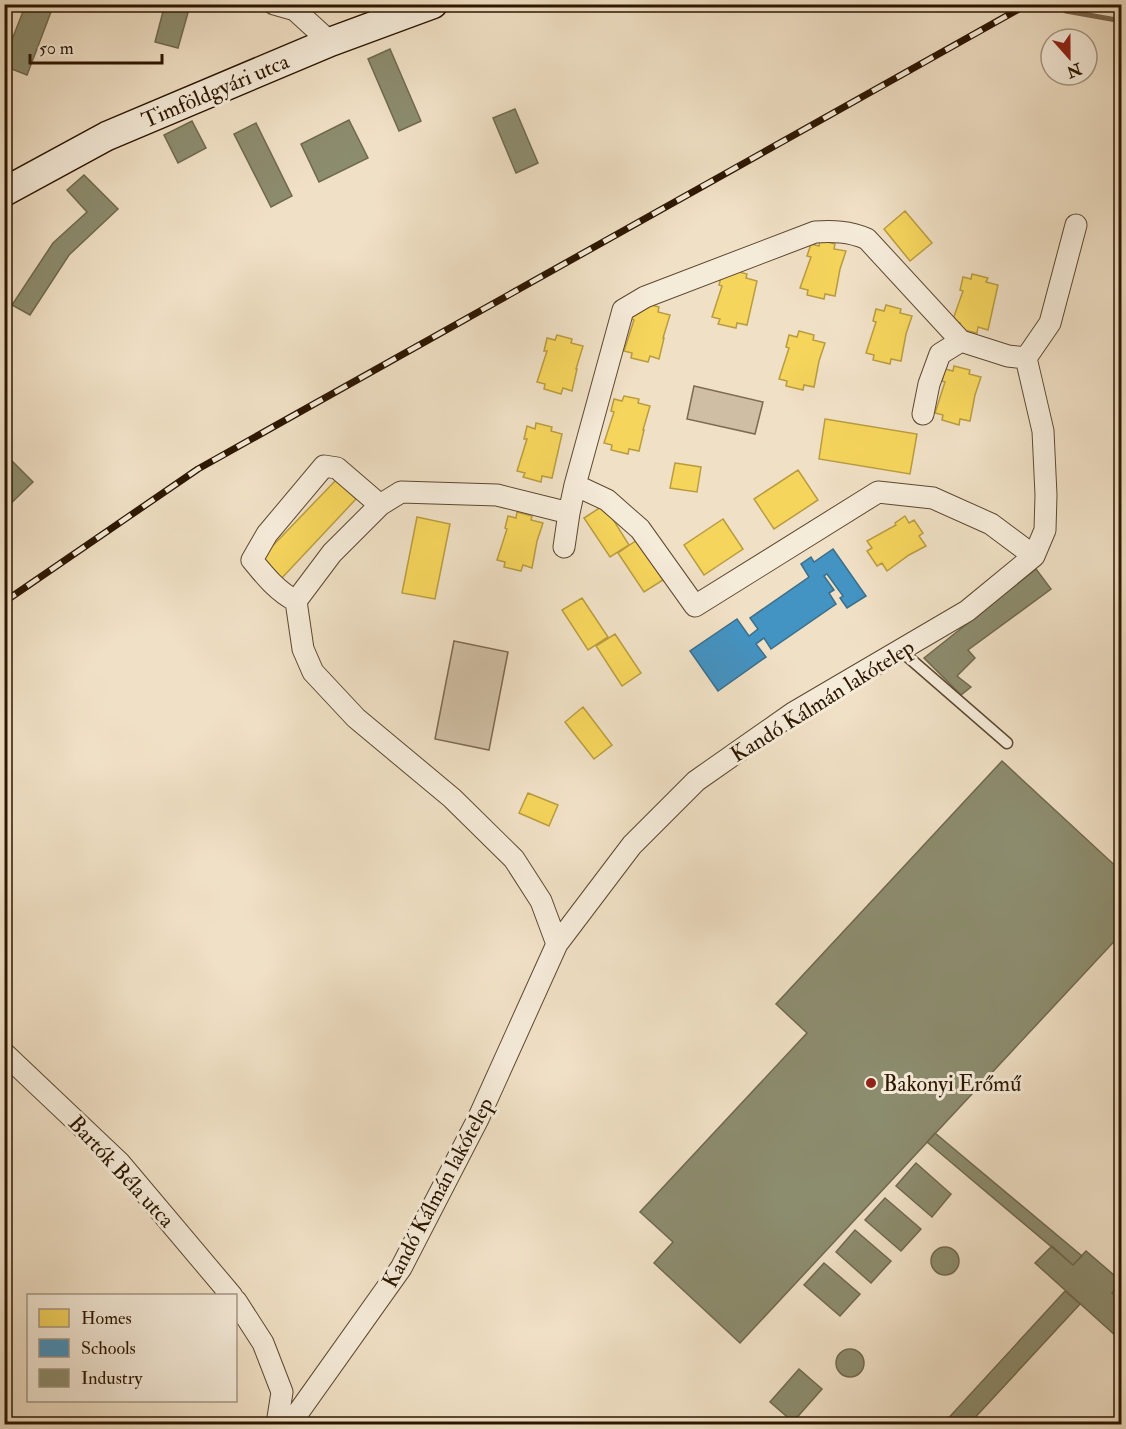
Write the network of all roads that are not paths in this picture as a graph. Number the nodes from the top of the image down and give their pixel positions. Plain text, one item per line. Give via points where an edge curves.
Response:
1 (274, 4) edge
2 (434, 4) edge
3 (330, 42) junction
4 (4, 192) edge
5 (1076, 225) dead end
6 (961, 341) junction
7 (1026, 358) junction
8 (923, 414) dead end
9 (575, 485) junction
10 (380, 505) junction
11 (569, 513) junction
12 (564, 547) dead end
13 (1034, 556) junction
14 (297, 601) junction
15 (900, 650) junction
16 (1007, 742) dead end
17 (557, 944) junction
18 (4, 1053) edge
19 (230, 1294) edge
20 (237, 1303) edge
21 (277, 1425) edge
22 (290, 1425) edge

1 - 3 street via 295,10
2 - 3 main road, Timföldgyári utca
3 - 4 main road, Timföldgyári utca via 107,136
5 - 7 street via 1050,323
6 - 7 street
6 - 8 street via 940,354
6 - 9 street via 867,239 838,231 815,232 645,297 623,310
7 - 13 street via 1043,431 1046,495 1044,530
9 - 11 street
9 - 13 street via 607,500 640,530 694,606 878,492 933,498 991,525
10 - 11 street via 401,492 440,492 497,495
10 - 14 street via 332,553
10 - 14 street via 337,468 324,466 267,534 252,560 287,596
11 - 12 street
13 - 15 street, Kandó Kálmán lakótelep via 967,611
14 - 17 street via 303,649 313,672 357,718 452,798 514,859 541,901
15 - 16 lane
15 - 17 street, Kandó Kálmán lakótelep via 793,712 696,782 632,845
17 - 22 street, Kandó Kálmán lakótelep via 478,1119 401,1268
18 - 19 street, Bartók Béla utca via 119,1162
20 - 21 street via 263,1343 282,1392

